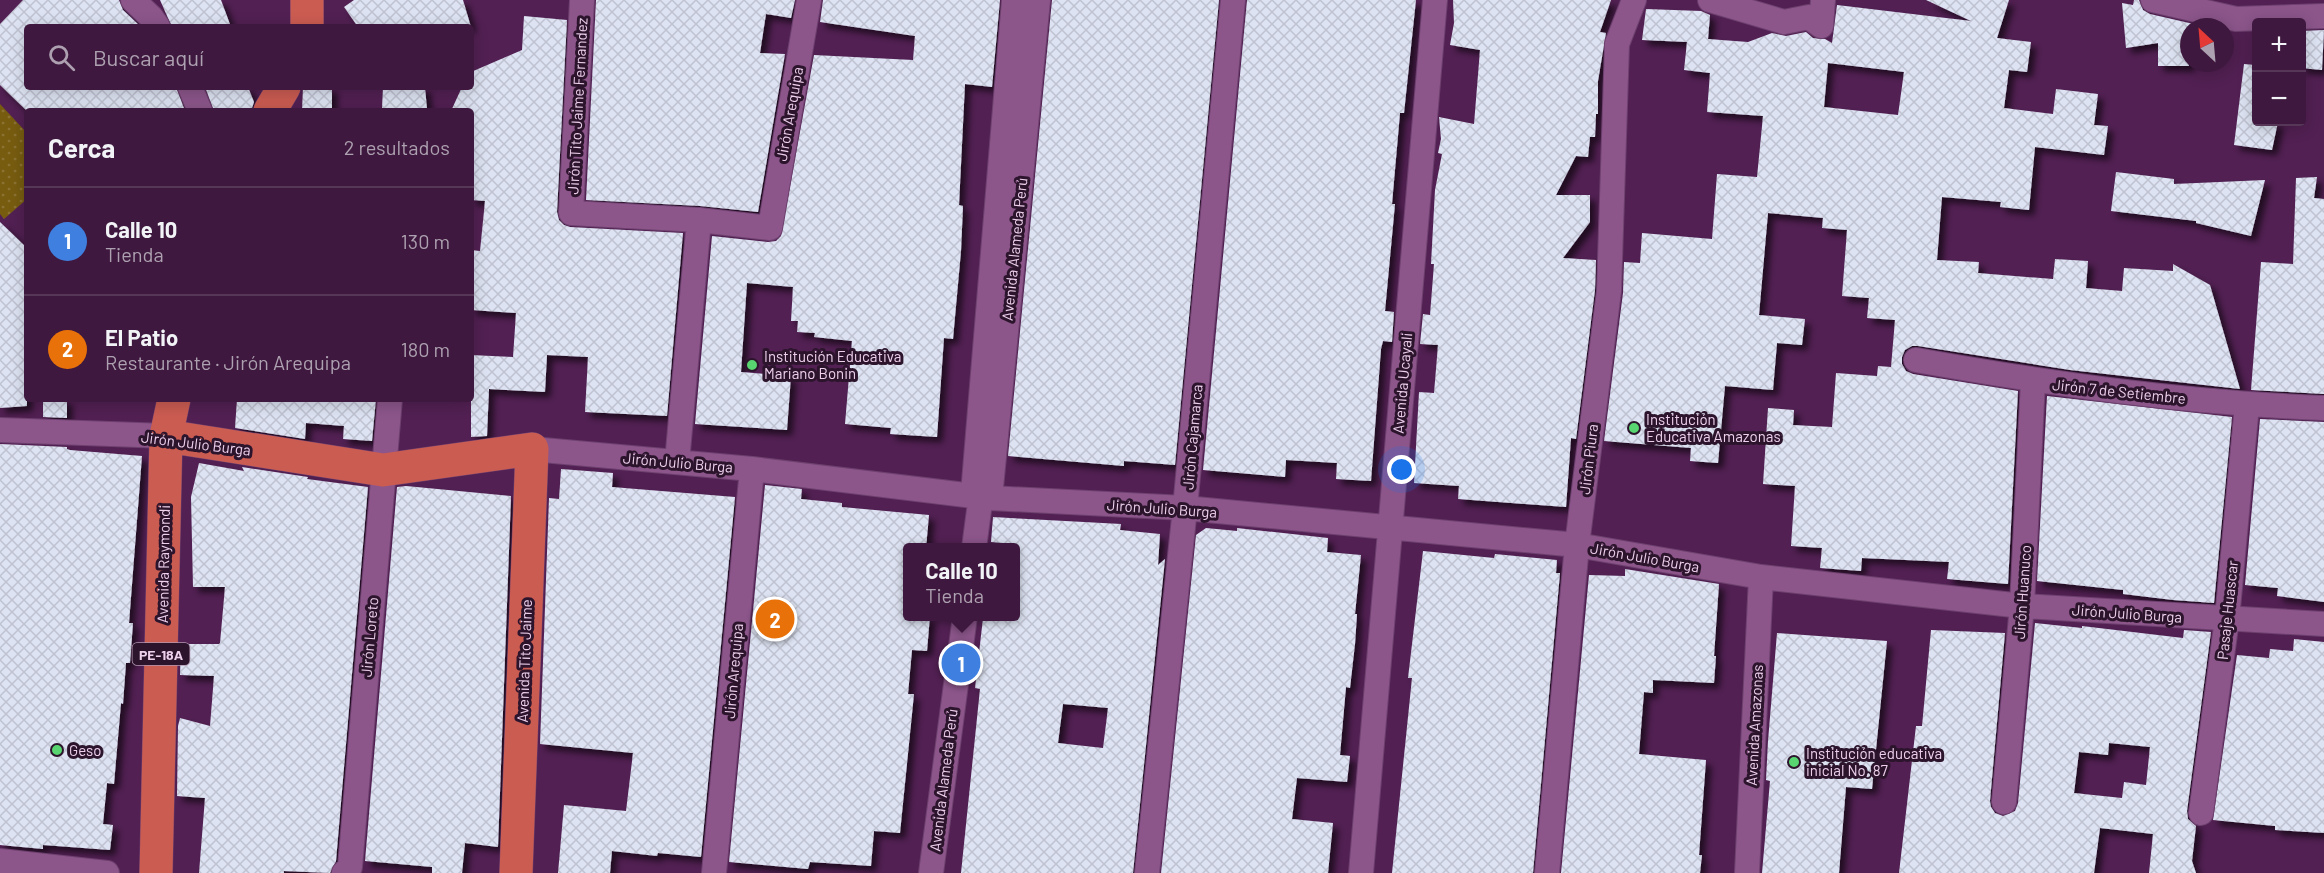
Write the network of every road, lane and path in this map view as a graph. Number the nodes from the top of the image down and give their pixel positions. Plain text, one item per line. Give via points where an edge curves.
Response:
1 (133, 0) edge
2 (307, 0) edge
3 (582, 0) edge
4 (808, 0) edge
5 (1014, 0) edge
6 (1038, 0) edge
7 (1233, 0) edge
8 (1435, 0) edge
9 (1634, 0) edge
10 (1710, 0) edge
11 (1823, 0) edge
12 (2153, 0) edge
13 (2236, 10) edge
14 (2324, 16) edge
15 (156, 24) edge
16 (307, 24) edge
17 (191, 90) edge
18 (282, 90) edge
19 (199, 108) edge
20 (272, 108) edge
21 (699, 220) junction
22 (1916, 360) dead end
23 (2033, 381) junction
24 (173, 402) edge
25 (390, 402) edge
26 (2247, 405) junction
27 (2324, 408) edge
28 (0, 430) edge
29 (166, 436) junction
30 (532, 449) junction
31 (677, 462) junction
32 (752, 469) junction
33 (382, 470) junction
34 (981, 496) junction
35 (1185, 508) junction
36 (1390, 527) junction
37 (975, 543) edge
38 (1577, 545) junction
39 (1761, 577) junction
40 (2022, 606) junction
41 (2227, 619) junction
42 (964, 621) edge
43 (2324, 624) edge
44 (2004, 802) dead end
45 (2201, 813) dead end
46 (0, 861) edge
47 (107, 873) edge
48 (156, 873) edge
49 (344, 873) edge
50 (516, 873) edge
51 (714, 873) edge
52 (931, 873) edge
53 (1147, 873) edge
54 (1360, 873) edge
55 (1547, 873) edge
56 (1747, 873) edge

1 - 15 street
2 - 16 highway
3 - 21 street, Jirón Tito Jaime Fernandez via 572,213
4 - 21 street, Jirón Arequipa via 770,228
5 - 34 street, Avenida Alameda Perú
6 - 34 street, Avenida Alameda Perú
7 - 35 street, Jirón Cajamarca
8 - 36 street, Avenida Ucayali
9 - 38 street, Jirón Piura via 1617,44 1610,291
10 - 11 street via 1784,22 1809,17 1821,26
12 - 13 street
13 - 14 street
17 - 19 street
18 - 20 highway
21 - 31 street
22 - 23 street, Jirón 7 de Setiembre
23 - 26 street, Jirón 7 de Setiembre
23 - 40 street, Jirón Huanuco
24 - 29 highway, Avenida Raymondi / PE-18A
25 - 33 street, Jirón Loreto
26 - 27 street, Jirón 7 de Setiembre
26 - 41 street, Pasaje Huascar
28 - 29 street, Jirón Julio Burga
29 - 33 highway, Jirón Julio Burga
29 - 48 highway, Avenida Raymondi / PE-18A
30 - 31 street, Jirón Julio Burga
30 - 33 highway, Jirón Julio Burga
30 - 50 highway, Avenida Tito Jaime
31 - 32 street, Jirón Julio Burga
32 - 34 street, Jirón Julio Burga
32 - 51 street, Jirón Arequipa
33 - 49 street, Jirón Loreto via 350,867
34 - 35 street, Jirón Julio Burga
34 - 37 street, Avenida Alameda Perú
35 - 36 street, Jirón Julio Burga
35 - 53 street, Jirón Cajamarca
36 - 38 street, Jirón Julio Burga
36 - 54 street, Avenida Ucayali
38 - 39 street, Jirón Julio Burga
38 - 55 street, Jirón Piura
39 - 40 street, Jirón Julio Burga
39 - 56 street, Avenida Amazonas
40 - 41 street, Jirón Julio Burga
40 - 44 street, Jirón Huanuco
41 - 43 street, Jirón Julio Burga
41 - 45 street, Pasaje Huascar
42 - 52 street, Avenida Alameda Perú
46 - 47 street

